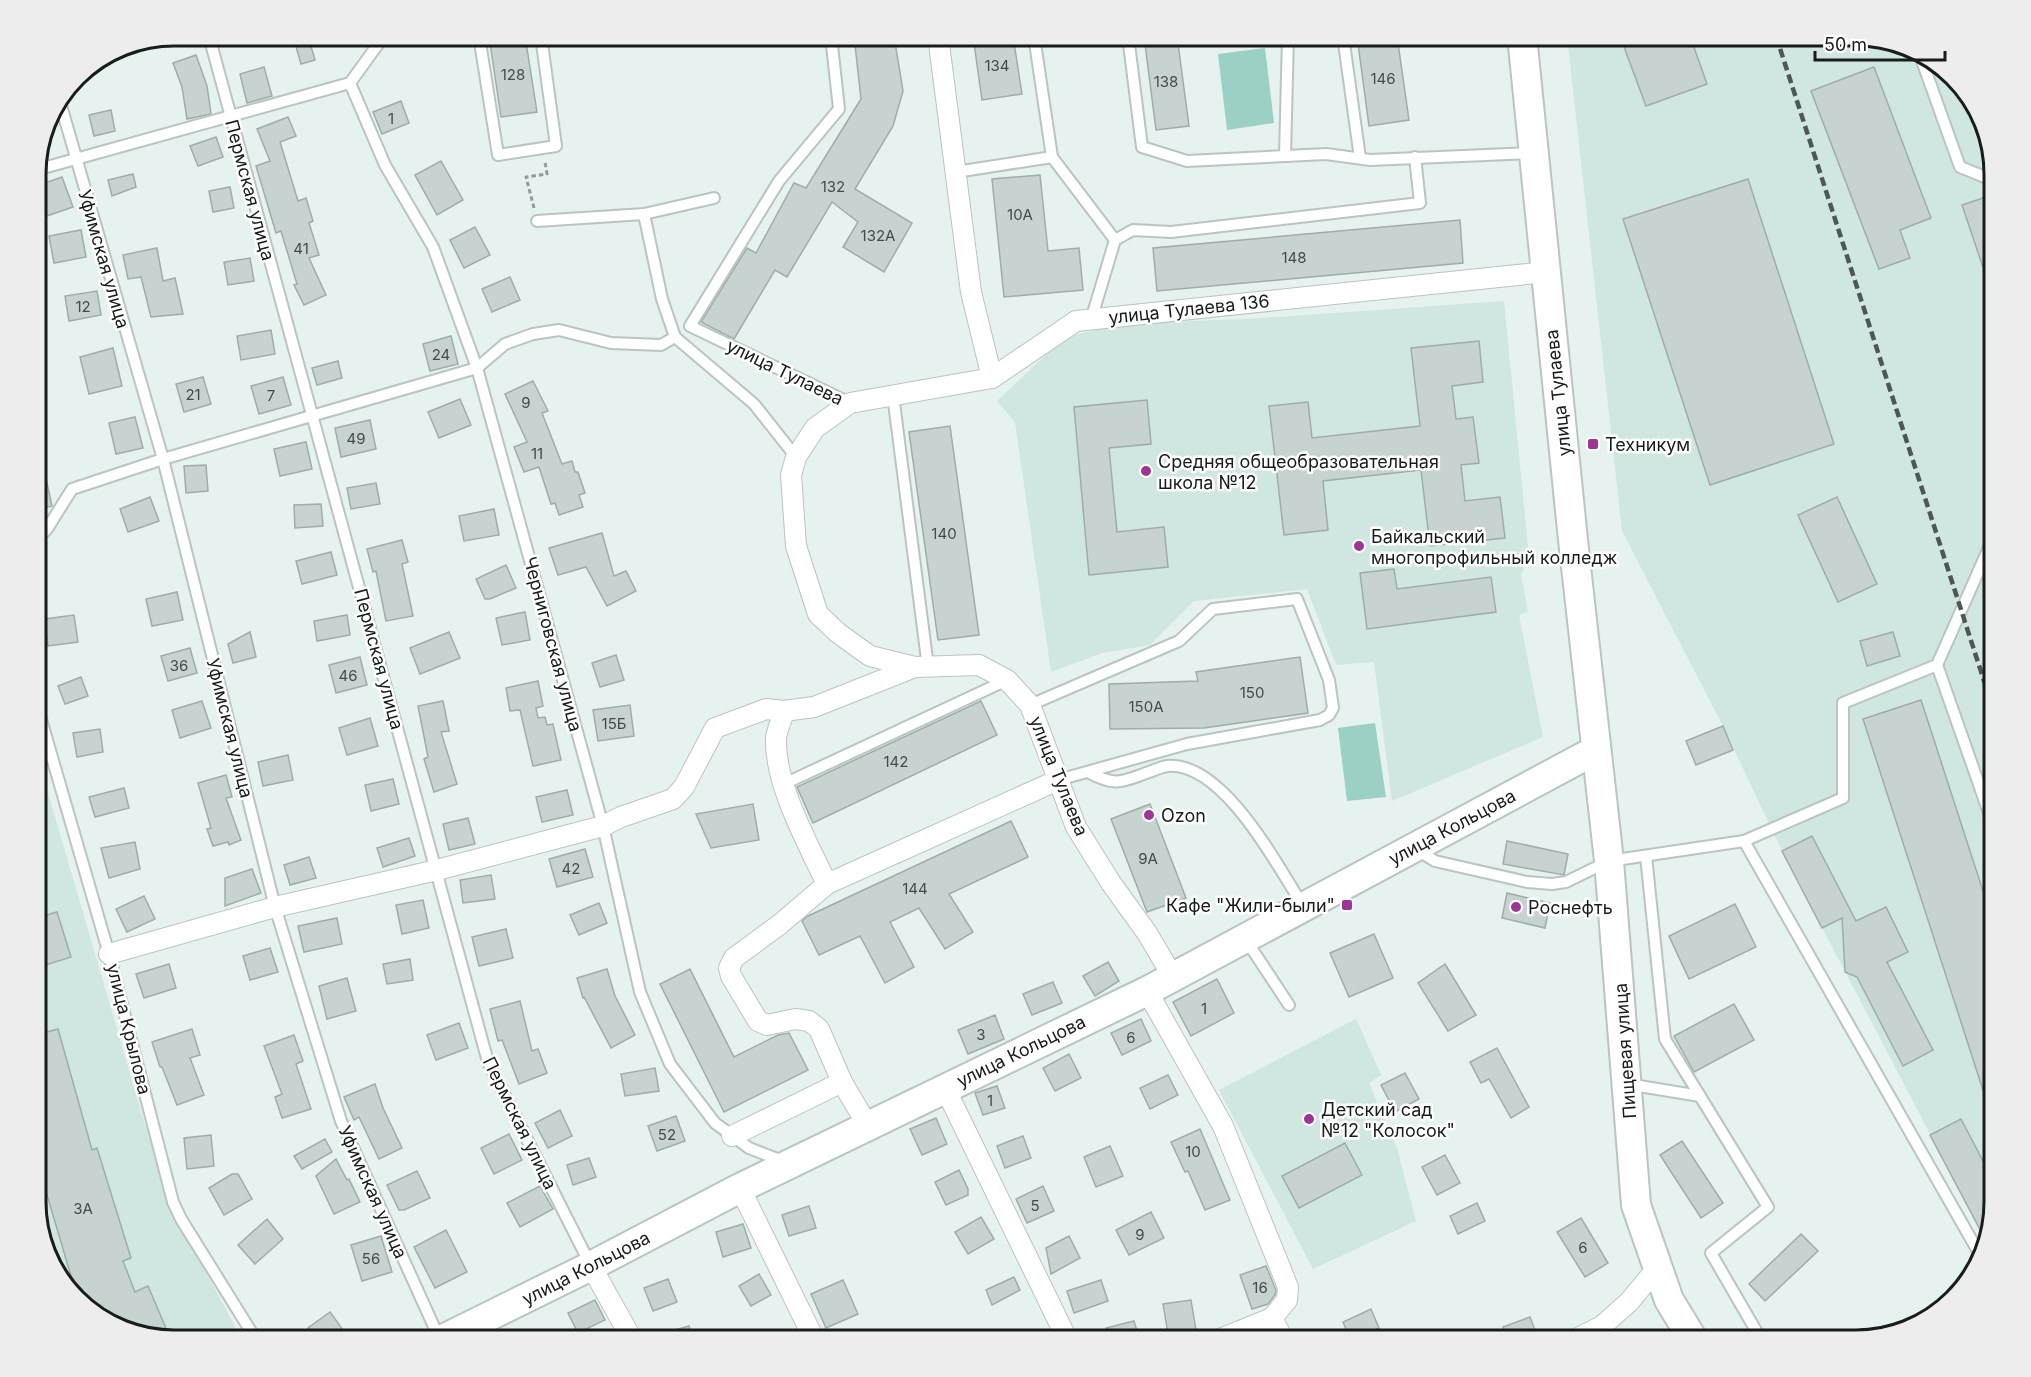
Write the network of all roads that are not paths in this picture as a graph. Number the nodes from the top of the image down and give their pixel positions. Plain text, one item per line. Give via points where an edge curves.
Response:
1 (1036, 46) edge
2 (1129, 46) edge
3 (1288, 46) edge
4 (1344, 46) edge
5 (1523, 46) edge
6 (212, 47) edge
7 (376, 47) edge
8 (481, 47) edge
9 (542, 47) edge
10 (832, 47) edge
11 (939, 47) edge
12 (1924, 66) edge
13 (350, 83) junction
14 (63, 113) edge
15 (230, 118) junction
16 (1533, 153) junction
17 (1285, 156) junction
18 (1052, 157) junction
19 (1414, 157) junction
20 (1360, 158) junction
21 (75, 159) junction
22 (47, 167) edge
23 (956, 172) junction
24 (1984, 177) edge
25 (714, 198) dead end
26 (644, 214) junction
27 (537, 221) road end
28 (1115, 240) junction
29 (1546, 272) junction
30 (1091, 320) junction
31 (675, 337) junction
32 (477, 368) junction
33 (992, 378) junction
34 (893, 395) junction
35 (850, 403) junction
36 (312, 416) junction
37 (796, 457) junction
38 (163, 459) junction
39 (47, 527) edge
40 (1984, 558) edge
41 (1937, 665) junction
42 (922, 667) junction
43 (1007, 681) junction
44 (1030, 705) junction
45 (784, 711) junction
46 (47, 740) edge
47 (1596, 750) junction
48 (1088, 771) junction
49 (1058, 780) junction
50 (784, 784) junction
51 (1984, 799) edge
52 (603, 826) junction
53 (1744, 841) junction
54 (1421, 843) junction
55 (1646, 856) junction
56 (1609, 861) junction
57 (437, 870) junction
58 (827, 884) junction
59 (275, 907) junction
60 (1304, 907) junction
61 (1245, 939) junction
62 (109, 954) junction
63 (1173, 977) junction
64 (1147, 991) junction
65 (1289, 1005) dead end
66 (842, 1082) junction
67 (1627, 1084) junction
68 (945, 1088) junction
69 (1700, 1096) junction
70 (868, 1126) junction
71 (732, 1136) junction
72 (791, 1165) junction
73 (740, 1188) junction
74 (1976, 1247) edge
75 (591, 1266) junction
76 (1658, 1267) junction
77 (1272, 1318) junction
78 (250, 1330) edge
79 (434, 1330) edge
80 (461, 1330) edge
81 (627, 1330) edge
82 (810, 1330) edge
83 (1063, 1330) edge
84 (1242, 1330) edge
85 (1278, 1330) edge
86 (1594, 1330) edge
87 (1687, 1330) edge
88 (1756, 1330) edge

1 - 18 lane
2 - 17 lane via 1142,147 1187,161
3 - 17 lane
4 - 20 lane
5 - 16 main road, улица Тулаева
6 - 15 lane, Пермская улица
7 - 13 lane
8 - 9 lane via 498,155 556,146
10 - 35 lane, улица Тулаева via 838,109 779,181 690,326
11 - 23 street
12 - 24 lane via 1960,167
13 - 15 lane
13 - 32 lane, Черниговская улица via 385,165 433,247
14 - 21 lane, Уфимская улица
15 - 21 lane
15 - 36 lane, Пермская улица
16 - 19 lane
16 - 29 main road, улица Тулаева
17 - 20 lane via 1326,154
18 - 23 lane
18 - 28 lane
19 - 20 lane
19 - 28 lane via 1420,203 1171,232 1133,230
21 - 22 lane
21 - 38 lane, Уфимская улица
23 - 33 street via 971,292
25 - 26 lane
26 - 27 lane
26 - 31 lane via 662,299
28 - 30 lane
29 - 30 street, улица Тулаева 136
29 - 47 main road, улица Тулаева
30 - 33 street, улица Тулаева 136 via 1076,321
31 - 32 lane via 661,345 611,343 559,330 533,334 505,344
31 - 37 lane via 754,404
32 - 36 lane
32 - 52 lane, Черниговская улица
33 - 34 street, улица Тулаева 136
34 - 35 street, улица Тулаева 136
34 - 42 lane
35 - 37 street, улица Тулаева via 815,428
36 - 38 lane
36 - 57 lane, Пермская улица
37 - 42 street, улица Тулаева via 791,475 796,546 818,614 870,656
38 - 39 lane via 72,489
38 - 59 lane, Уфимская улица
40 - 41 lane
41 - 51 lane
41 - 53 lane via 1843,703 1843,798
42 - 43 street, улица Тулаева via 979,665
42 - 45 street via 814,707
43 - 44 street, улица Тулаева
43 - 50 lane
44 - 48 lane via 1179,641 1213,609 1297,599 1329,680 1333,708 1329,715 1320,720 1186,744
44 - 49 street, улица Тулаева
45 - 50 street via 776,737 779,773
45 - 52 street via 766,709 714,728 684,787 673,799
46 - 62 lane, улица Крылова
47 - 54 main road, улица Кольцова
47 - 56 main road, Пищевая улица
48 - 49 lane
48 - 60 lane via 1105,781 1122,782 1166,766 1188,768 1212,783 1242,811
49 - 58 street
49 - 63 street, улица Тулаева via 1076,827
50 - 58 street
52 - 57 street
52 - 71 lane, Черниговская улица via 640,992 670,1064 715,1123
53 - 55 lane
53 - 74 lane
54 - 56 lane via 1427,856 1435,861 1527,882 1566,882
54 - 60 main road, улица Кольцова
55 - 56 lane
55 - 69 lane via 1665,1039
56 - 67 main road, Пищевая улица
57 - 59 street
57 - 75 lane, Пермская улица via 488,1062
58 - 66 street via 734,958 729,968 758,1021 767,1025 795,1019 809,1021 819,1029
59 - 62 street
59 - 79 lane, Уфимская улица via 341,1121
60 - 61 main road, улица Кольцова
61 - 63 main road, улица Кольцова
61 - 65 lane
62 - 78 lane, улица Крылова via 173,1202
63 - 64 main road, улица Кольцова
64 - 68 main road, улица Кольцова
64 - 77 street via 1223,1126 1288,1287 1287,1300
66 - 70 street
66 - 71 street
67 - 69 lane
67 - 76 main road, Пищевая улица via 1636,1205
68 - 70 main road, улица Кольцова
68 - 83 street
69 - 88 lane via 1768,1207 1712,1253
70 - 72 main road, улица Кольцова
71 - 72 lane, Черниговская улица via 749,1148
72 - 73 main road, улица Кольцова
73 - 75 main road, улица Кольцова
73 - 82 street
75 - 80 main road, улица Кольцова
75 - 81 street
76 - 86 street via 1629,1302
76 - 87 main road, Пищевая улица via 1669,1300
77 - 84 street
77 - 85 street

